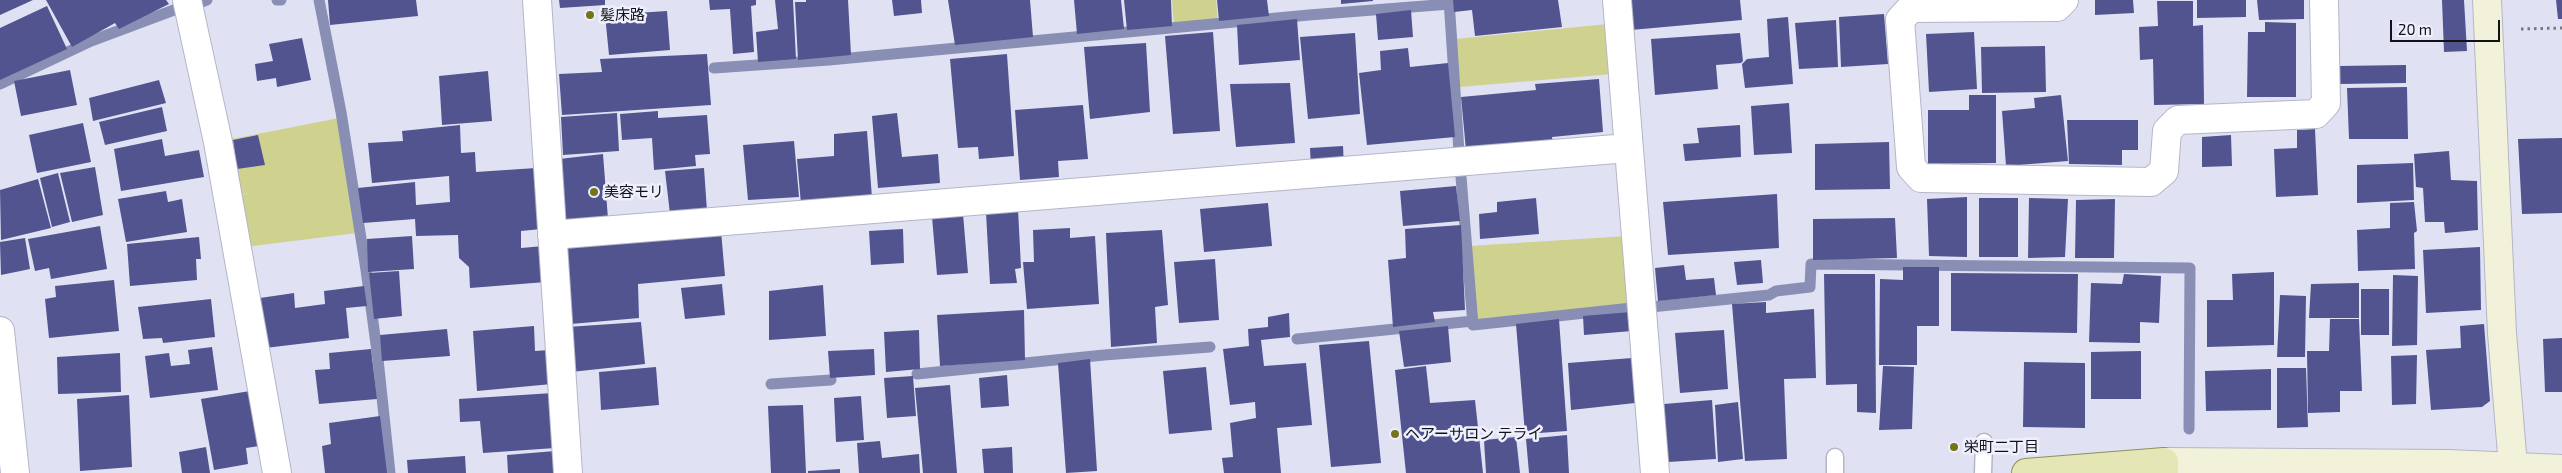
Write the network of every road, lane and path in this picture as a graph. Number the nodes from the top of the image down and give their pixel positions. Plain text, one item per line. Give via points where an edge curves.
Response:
1 (187, 0) edge
2 (537, 0) edge
3 (1617, 0) edge
4 (2324, 0) edge
5 (2487, 0) edge
6 (2060, 9) edge
7 (2562, 28) edge
8 (2519, 29) dead end
9 (1628, 148) junction
10 (552, 235) junction
11 (0, 331) edge
12 (1984, 442) dead end
13 (2513, 466) junction
14 (2164, 467) edge
15 (2562, 469) edge
16 (15, 473) edge
17 (277, 473) edge
18 (568, 473) edge
19 (1655, 473) edge
20 (1983, 473) edge
21 (2026, 473) edge

1 - 17 street via 218,120
2 - 10 street
3 - 9 street
4 - 6 street via 2326,103 2316,114 2178,120 2167,131 2169,176 2151,182 1921,178 1911,167 1900,20 1911,8
5 - 13 street via 2502,333
7 - 8 path
9 - 10 street
9 - 19 street via 1649,442
10 - 18 street
11 - 16 street
12 - 20 lane
13 - 14 street
13 - 15 street
14 - 21 main road

